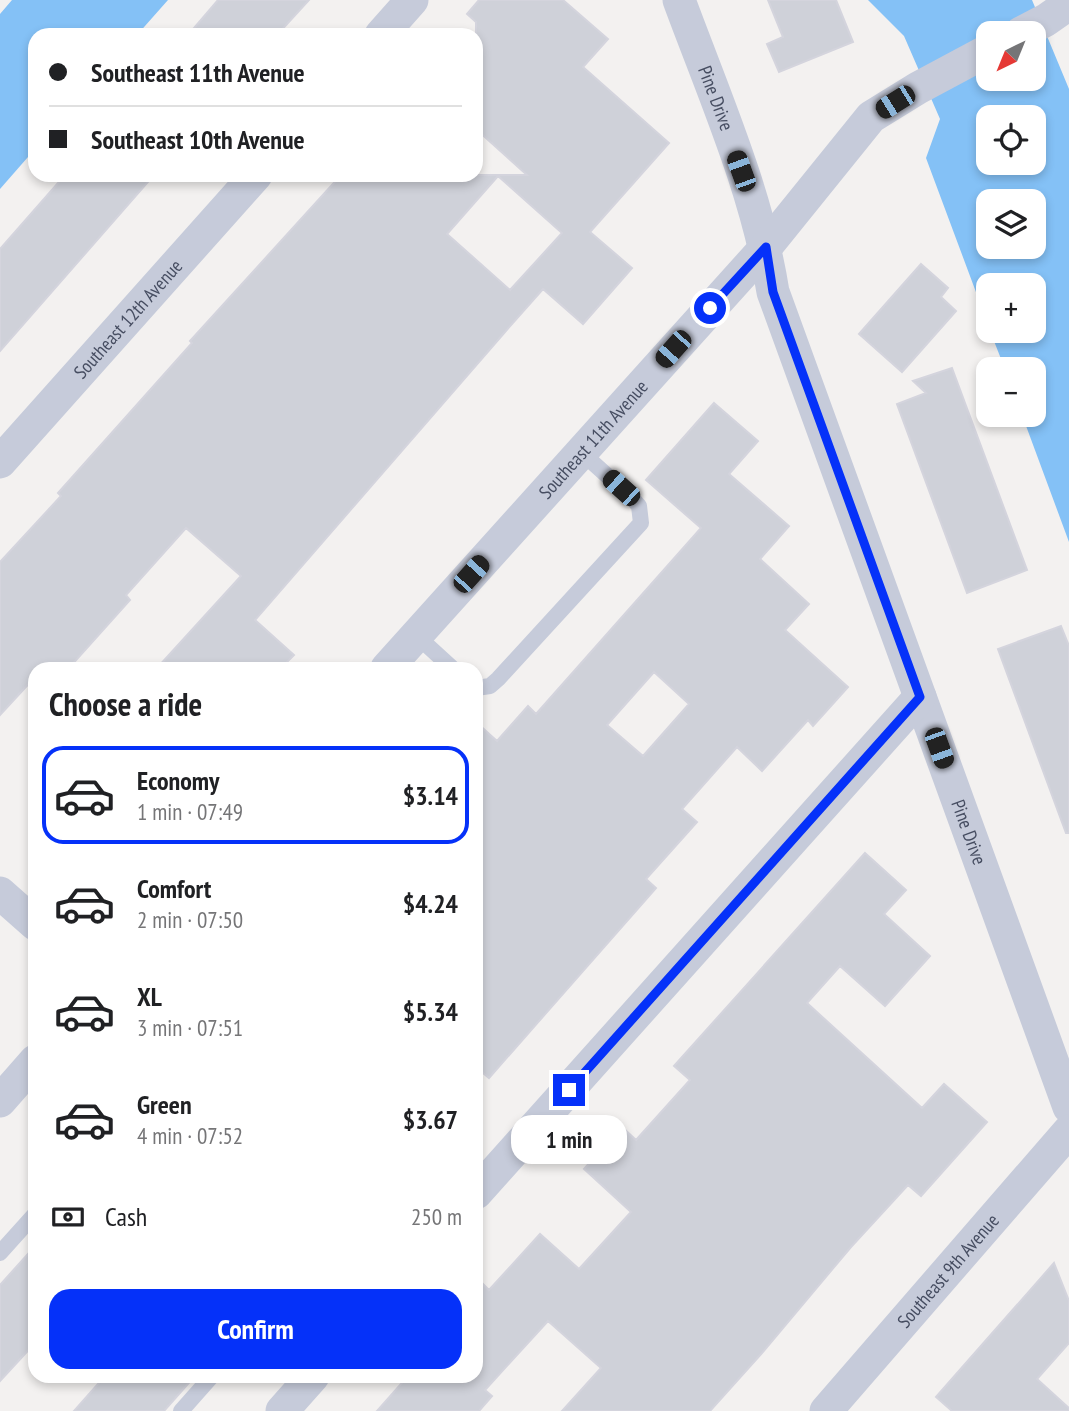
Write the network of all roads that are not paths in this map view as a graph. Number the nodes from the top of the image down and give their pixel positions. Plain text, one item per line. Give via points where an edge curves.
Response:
1 (412, 0) edge
2 (679, 0) edge
3 (387, 28) edge
4 (976, 57) edge
5 (250, 182) edge
6 (766, 247) junction
7 (581, 452) junction
8 (0, 462) edge
9 (417, 636) junction
10 (393, 662) edge
11 (445, 662) edge
12 (483, 687) edge
13 (920, 697) junction
14 (0, 893) edge
15 (28, 918) edge
16 (28, 1069) edge
17 (0, 1101) edge
18 (1069, 1107) edge
19 (1069, 1131) edge
20 (483, 1185) edge
21 (28, 1222) edge
22 (0, 1253) edge
23 (206, 1383) edge
24 (307, 1383) edge
25 (181, 1411) edge
26 (282, 1411) edge
27 (826, 1411) edge

1 - 3 street
2 - 6 street, Pine Drive
4 - 6 street, Southeast 11th Avenue via 871,117
5 - 8 street, Southeast 12th Avenue
6 - 7 street, Southeast 11th Avenue
6 - 13 street, Pine Drive via 773,292
7 - 9 street, Southeast 11th Avenue
7 - 12 lane via 639,506 641,523 498,679
9 - 10 street, Southeast 11th Avenue
9 - 11 lane
13 - 18 street, Pine Drive
13 - 20 street
14 - 15 street
16 - 17 street
19 - 27 street, Southeast 9th Avenue
21 - 22 lane
23 - 25 lane
24 - 26 street

